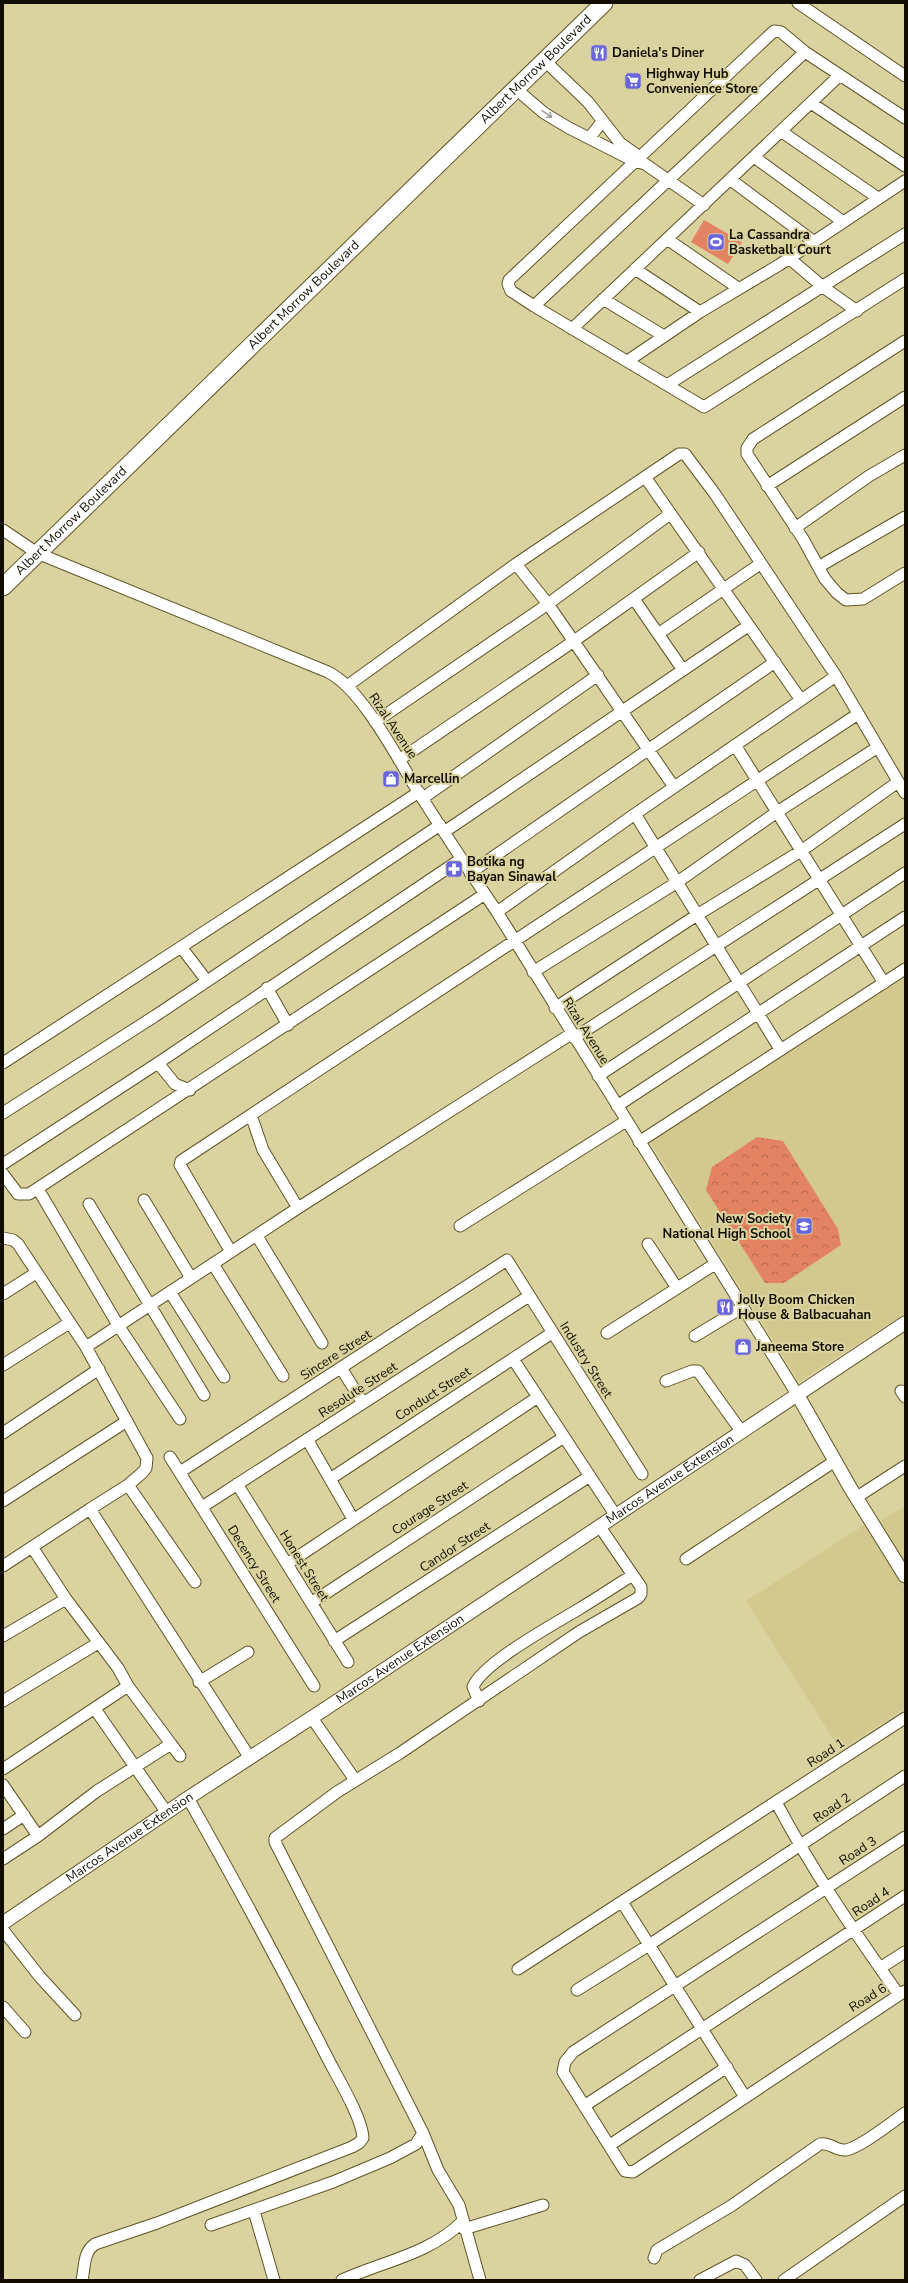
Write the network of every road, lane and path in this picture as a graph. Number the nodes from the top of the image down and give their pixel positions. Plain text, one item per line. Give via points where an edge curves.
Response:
1 (604, 3) edge
2 (798, 3) edge
3 (805, 52) junction
4 (545, 61) junction
5 (904, 73) edge
6 (840, 75) junction
7 (516, 89) junction
8 (811, 104) junction
9 (905, 118) edge
10 (602, 122) junction
11 (782, 132) junction
12 (590, 137) junction
13 (754, 157) junction
14 (639, 160) junction
15 (905, 166) edge
16 (670, 179) junction
17 (731, 180) junction
18 (905, 181) edge
19 (878, 198) junction
20 (704, 205) junction
21 (842, 221) junction
22 (905, 234) edge
23 (667, 239) junction
24 (813, 241) junction
25 (789, 258) junction
26 (635, 269) junction
27 (905, 279) edge
28 (823, 287) junction
29 (738, 288) junction
30 (603, 299) junction
31 (534, 306) junction
32 (857, 310) junction
33 (700, 312) junction
34 (572, 329) junction
35 (664, 336) junction
36 (905, 341) edge
37 (629, 360) junction
38 (667, 385) junction
39 (905, 397) edge
40 (905, 455) edge
41 (645, 477) junction
42 (767, 486) junction
43 (670, 514) junction
44 (905, 517) edge
45 (795, 528) junction
46 (3, 530) edge
47 (699, 552) junction
48 (37, 553) junction
49 (516, 564) junction
50 (760, 564) junction
51 (820, 566) junction
52 (905, 574) edge
53 (3, 587) edge
54 (723, 590) junction
55 (634, 599) junction
56 (548, 604) junction
57 (748, 626) junction
58 (658, 634) junction
59 (574, 641) junction
60 (775, 662) junction
61 (683, 670) junction
62 (598, 675) junction
63 (836, 676) junction
64 (347, 686) junction
65 (801, 700) junction
66 (622, 711) junction
67 (858, 714) junction
68 (375, 722) junction
69 (735, 745) junction
70 (878, 747) junction
71 (649, 749) junction
72 (399, 760) junction
73 (757, 780) junction
74 (898, 782) junction
75 (674, 786) junction
76 (905, 793) edge
77 (421, 795) junction
78 (777, 812) junction
79 (635, 814) junction
80 (905, 824) edge
81 (442, 828) junction
82 (655, 848) junction
83 (801, 851) junction
84 (461, 859) junction
85 (470, 873) junction
86 (905, 873) edge
87 (819, 879) junction
88 (676, 882) junction
89 (485, 894) junction
90 (497, 912) junction
91 (697, 915) junction
92 (841, 915) junction
93 (905, 917) edge
94 (515, 942) junction
95 (716, 946) junction
96 (181, 947) junction
97 (861, 947) junction
98 (905, 969) edge
99 (533, 972) junction
100 (207, 981) junction
101 (738, 983) junction
102 (884, 983) junction
103 (267, 988) junction
104 (555, 1008) junction
105 (757, 1014) junction
106 (288, 1025) junction
107 (573, 1036) junction
108 (780, 1050) junction
109 (3, 1063) edge
110 (158, 1063) junction
111 (598, 1076) junction
112 (190, 1090) junction
113 (617, 1106) junction
114 (3, 1113) edge
115 (251, 1116) junction
116 (626, 1121) junction
117 (639, 1142) junction
118 (3, 1164) edge
119 (3, 1174) edge
120 (38, 1189) junction
121 (144, 1200) dead end
122 (89, 1204) dead end
123 (298, 1208) junction
124 (460, 1226) dead end
125 (257, 1236) junction
126 (3, 1238) edge
127 (648, 1244) dead end
128 (232, 1252) junction
129 (506, 1260) joint
130 (213, 1264) junction
131 (715, 1264) junction
132 (36, 1273) junction
133 (191, 1278) junction
134 (677, 1288) junction
135 (170, 1292) junction
136 (3, 1294) edge
137 (529, 1296) junction
138 (150, 1305) junction
139 (742, 1307) junction
140 (69, 1323) junction
141 (905, 1323) edge
142 (118, 1326) junction
143 (552, 1332) junction
144 (607, 1333) dead end
145 (695, 1336) dead end
146 (322, 1343) dead end
147 (86, 1347) junction
148 (513, 1359) junction
149 (3, 1365) edge
150 (341, 1368) junction
151 (99, 1369) junction
152 (283, 1376) dead end
153 (224, 1377) dead end
154 (666, 1381) dead end
155 (797, 1394) junction
156 (204, 1395) dead end
157 (538, 1397) junction
158 (363, 1403) junction
159 (180, 1419) dead end
160 (127, 1421) junction
161 (741, 1431) junction
162 (3, 1433) edge
163 (564, 1437) junction
164 (307, 1439) junction
165 (170, 1457) dead end
166 (835, 1462) junction
167 (905, 1466) edge
168 (180, 1472) junction
169 (642, 1474) dead end
170 (590, 1476) junction
171 (330, 1478) junction
172 (237, 1484) junction
173 (128, 1485) junction
174 (857, 1497) junction
175 (3, 1501) edge
176 (202, 1507) junction
177 (90, 1509) junction
178 (616, 1516) junction
179 (353, 1519) junction
180 (600, 1527) junction
181 (32, 1547) junction
182 (686, 1559) dead end
183 (287, 1564) junction
184 (3, 1566) edge
185 (631, 1576) junction
186 (905, 1576) edge
187 (194, 1582) dead end
188 (66, 1599) junction
189 (311, 1603) junction
190 (3, 1636) edge
191 (334, 1641) junction
192 (98, 1643) junction
193 (248, 1652) dead end
194 (348, 1662) dead end
195 (200, 1682) junction
196 (128, 1686) junction
197 (314, 1686) dead end
198 (3, 1701) edge
199 (479, 1701) junction
200 (95, 1709) junction
201 (312, 1718) junction
202 (905, 1718) edge
203 (171, 1744) junction
204 (180, 1756) dead end
205 (250, 1758) junction
206 (135, 1767) junction
207 (3, 1770) edge
208 (905, 1776) edge
209 (355, 1780) junction
210 (3, 1785) edge
211 (188, 1798) junction
212 (776, 1802) junction
213 (167, 1813) junction
214 (24, 1816) junction
215 (3, 1829) edge
216 (38, 1836) junction
217 (905, 1837) edge
218 (799, 1846) junction
219 (3, 1859) edge
220 (826, 1888) junction
221 (905, 1896) edge
222 (622, 1902) junction
223 (3, 1923) edge
224 (3, 1930) edge
225 (853, 1931) junction
226 (649, 1945) junction
227 (905, 1952) edge
228 (880, 1968) junction
229 (518, 1969) dead end
230 (676, 1986) junction
231 (577, 1990) dead end
232 (902, 1993) edge
233 (3, 2007) edge
234 (75, 2015) dead end
235 (704, 2029) junction
236 (25, 2032) dead end
237 (727, 2067) junction
238 (745, 2097) junction
239 (584, 2106) junction
240 (905, 2113) edge
241 (423, 2133) junction
242 (610, 2145) junction
243 (905, 2196) edge
244 (542, 2205) dead end
245 (254, 2211) junction
246 (211, 2225) dead end
247 (463, 2225) junction
248 (654, 2258) dead end
249 (82, 2280) edge
250 (274, 2280) edge
251 (342, 2280) edge
252 (480, 2280) edge
253 (700, 2280) edge
254 (756, 2280) edge
255 (784, 2280) edge

1 - 4 main road, Albert Morrow Boulevard
2 - 5 street
3 - 6 street
3 - 14 street via 781,32 770,33
3 - 16 street
4 - 7 main road, Albert Morrow Boulevard
4 - 10 street via 588,102
6 - 8 street
6 - 9 street
7 -> 12 street via 544,113
7 - 48 main road, Albert Morrow Boulevard
8 - 11 street
8 - 15 street
10 - 12 street
10 - 14 street
11 - 13 street
11 - 19 street
12 - 14 street
13 - 17 street
13 - 21 street
14 - 16 street
14 - 31 street via 509,280 511,291
16 - 20 street
16 - 31 street
17 - 20 street
17 - 24 street
18 - 19 street
19 - 21 street
20 - 23 street
21 - 24 street
22 - 28 street
23 - 26 street
23 - 29 street
24 - 25 street
25 - 28 street
25 - 29 street
26 - 30 street
26 - 33 street
27 - 32 street
28 - 32 street
28 - 38 street
29 - 33 street
30 - 34 street
30 - 35 street
31 - 34 street
32 - 38 street via 710,405 702,406
33 - 35 street
34 - 37 street
35 - 37 street
36 - 42 street via 753,439 747,448 747,454
37 - 38 street
39 - 42 street
40 - 45 street via 869,476
41 - 43 street
41 - 49 street
41 - 50 street via 679,454 685,454 715,494
42 - 45 street
43 - 47 street
43 - 56 street
44 - 51 street
45 - 51 street
46 - 48 street, Rizal Avenue
47 - 54 street
47 - 55 street
48 - 53 main road, Albert Morrow Boulevard
48 - 64 street, Rizal Avenue via 328,672
49 - 56 street
49 - 64 street
50 - 54 street
50 - 63 street
51 - 52 street via 825,579 837,593 851,601 863,599
54 - 57 street
54 - 58 street
55 - 58 street
55 - 59 street
56 - 59 street
56 - 68 street
57 - 60 street
57 - 61 street
58 - 61 street
59 - 62 street
59 - 72 street
60 - 65 street
60 - 71 street
61 - 66 street
62 - 66 street
62 - 77 street
63 - 65 street
63 - 67 street
64 - 68 street, Rizal Avenue
65 - 69 street
66 - 71 street
66 - 81 street
67 - 70 street
67 - 73 street
68 - 72 street, Rizal Avenue
69 - 73 street
69 - 75 street
70 - 74 street
70 - 78 street
71 - 75 street
71 - 85 street
72 - 77 street, Rizal Avenue
73 - 78 street
73 - 82 street
74 - 76 street
74 - 83 street
75 - 79 street
77 - 81 street, Rizal Avenue
77 - 96 street
78 - 83 street
78 - 88 street
79 - 82 street
79 - 90 street
80 - 87 street
81 - 84 street, Rizal Avenue
81 - 100 street
82 - 88 street
82 - 94 street
83 - 87 street
83 - 91 street
84 - 85 street, Rizal Avenue
84 - 103 street
85 - 89 street, Rizal Avenue
86 - 92 street
87 - 92 street
87 - 95 street
88 - 91 street
88 - 99 street
89 - 90 street, Rizal Avenue
89 - 106 street
90 - 94 street, Rizal Avenue
91 - 95 street
91 - 104 street
92 - 97 street
92 - 101 street
93 - 97 street
94 - 99 street, Rizal Avenue
94 - 115 street
95 - 101 street
95 - 107 street
96 - 100 street
96 - 109 street
97 - 102 street
97 - 105 street
98 - 102 street
99 - 104 street, Rizal Avenue
100 - 114 street
101 - 105 street
101 - 111 street
102 - 108 street
103 - 106 street
103 - 110 street
104 - 107 street, Rizal Avenue
105 - 108 street
105 - 113 street
106 - 112 street
107 - 111 street, Rizal Avenue
107 - 123 street
108 - 117 street
110 - 112 street via 175,1084
110 - 118 street
111 - 113 street, Rizal Avenue
112 - 120 street
113 - 116 street, Rizal Avenue
115 - 123 street via 263,1150
115 - 128 street via 180,1163
116 - 117 street, Rizal Avenue
116 - 124 street
117 - 131 street, Rizal Avenue
119 - 120 street via 18,1194 27,1195
120 - 142 street
121 - 133 street
122 - 138 street
123 - 125 street
125 - 128 street
125 - 146 street
126 - 132 street via 18,1244
127 - 134 street
128 - 130 street
129 - 137 street, Industry Street
129 - 150 street, Sincere Street
130 - 133 street
130 - 152 street
131 - 134 street
131 - 139 street, Rizal Avenue
132 - 136 street
132 - 140 street
133 - 135 street
134 - 144 street
135 - 138 street
135 - 153 street
137 - 143 street, Industry Street
137 - 158 street, Resolute Street
138 - 142 street
138 - 156 street
139 - 145 street
139 - 155 street, Rizal Avenue
140 - 147 street
140 - 149 street
141 - 155 street, Marcos Avenue Extension
142 - 147 street
142 - 159 street
143 - 148 street, Conduct Street
143 - 169 street, Industry Street
147 - 151 street
148 - 157 street
148 - 171 street, Conduct Street
150 - 158 street
150 - 168 street, Sincere Street
151 - 160 street
151 - 162 street
154 - 161 street via 692,1370 698,1372
155 - 161 street, Marcos Avenue Extension
155 - 166 street
157 - 163 street
157 - 179 street
158 - 164 street, Resolute Street
160 - 173 street via 146,1458 146,1468
160 - 175 street
161 - 178 street, Marcos Avenue Extension
163 - 170 street
163 - 189 street, Courage Street
164 - 171 street
164 - 172 street, Resolute Street
165 - 168 street, Decency Street
166 - 174 street
166 - 182 street
167 - 174 street
168 - 176 street, Decency Street
170 - 178 street
170 - 191 street, Candor Street
171 - 179 street
172 - 176 street, Resolute Street
172 - 183 street, Honest Street
173 - 177 street
173 - 187 street
174 - 186 street
176 - 197 street, Decency Street
177 - 181 street
177 - 195 street
178 - 180 street, Marcos Avenue Extension
179 - 183 street
180 - 185 street
180 - 201 street, Marcos Avenue Extension
181 - 184 street
181 - 188 street
183 - 189 street, Honest Street
185 - 199 street via 521,1644 491,1667 473,1686
185 - 199 street via 637,1580 642,1590 638,1598 579,1632
188 - 190 street
188 - 192 street
189 - 191 street, Honest Street
191 - 194 street, Honest Street
192 - 196 street via 118,1668
192 - 198 street
193 - 195 street
195 - 205 street
196 - 200 street
196 - 203 street
199 - 209 street
200 - 206 street
200 - 207 street
201 - 205 street, Marcos Avenue Extension
201 - 209 street
202 - 212 street, Road 1
203 - 204 street
203 - 206 street
205 - 211 street, Marcos Avenue Extension
206 - 213 street
206 - 216 street via 97,1791
208 - 218 street, Road 2
209 - 241 street via 277,1835 275,1842
210 - 214 street
211 - 213 street, Marcos Avenue Extension
211 - 249 street via 296,1995 344,2089 363,2138 352,2147 157,2223 95,2244 88,2249 85,2257
212 - 218 street
212 - 222 street, Road 1
213 - 223 street, Marcos Avenue Extension
214 - 215 street
214 - 216 street
216 - 219 street
217 - 220 street, Road 3
218 - 220 street
218 - 226 street, Road 2
220 - 225 street
220 - 230 street, Road 3
221 - 225 street, Road 4
222 - 226 street
222 - 229 street, Road 1
224 - 234 street via 40,1977
225 - 228 street
225 - 235 street, Road 4
226 - 230 street
226 - 231 street, Road 2
227 - 228 street
228 - 232 street
230 - 235 street
230 - 239 street, Road 3 via 568,2056 563,2072
232 - 238 street, Road 6
233 - 236 street
235 - 237 street
235 - 239 street, Road 4
237 - 238 street
237 - 242 street
238 - 242 street, Road 6 via 633,2172 625,2170
239 - 242 street, Road 6
240 - 248 street via 854,2148 843,2150 828,2144 820,2144 731,2206 657,2250
241 - 245 street via 416,2144 400,2154 334,2182
241 - 247 street via 438,2170 459,2205
243 - 255 street
244 - 247 street
245 - 246 street
245 - 250 street
247 - 251 street via 420,2251
247 - 252 street
253 - 254 street via 736,2261 745,2265

